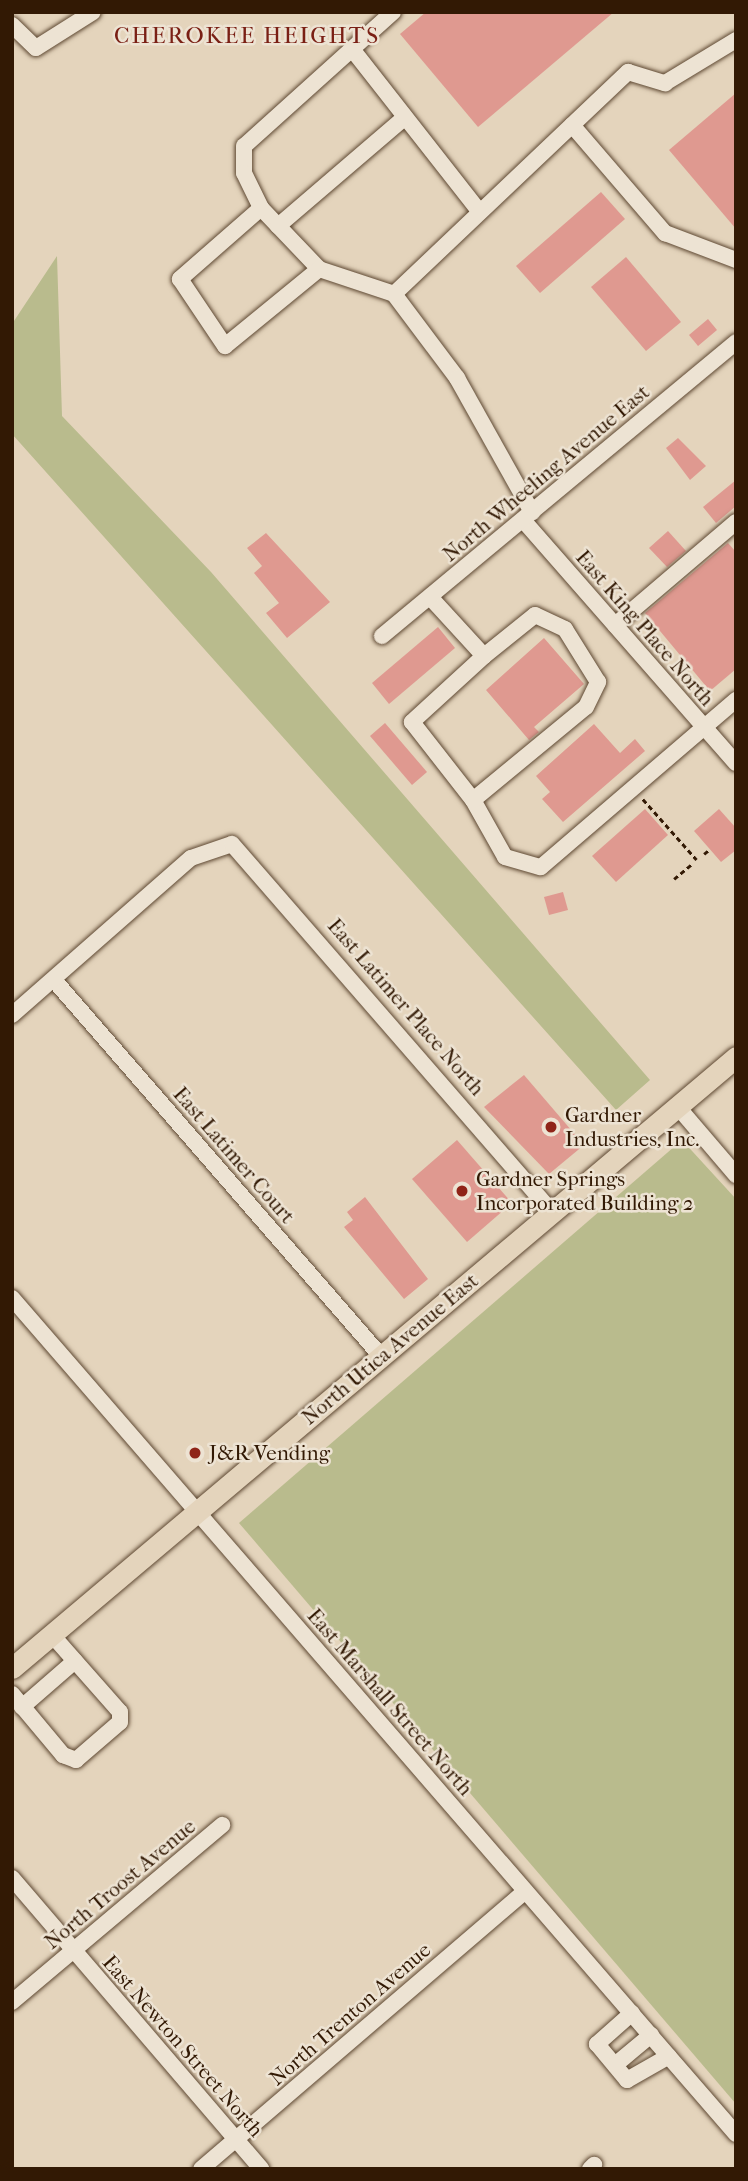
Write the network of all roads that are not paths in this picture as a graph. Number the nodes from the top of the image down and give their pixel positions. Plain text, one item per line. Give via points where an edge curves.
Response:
1 (93, 12) edge
2 (393, 12) edge
3 (12, 25) edge
4 (736, 40) edge
5 (352, 49) junction
6 (405, 117) junction
7 (572, 125) junction
8 (261, 208) junction
9 (480, 212) junction
10 (278, 226) junction
11 (736, 260) edge
12 (319, 269) junction
13 (394, 294) junction
14 (735, 344) edge
15 (527, 516) junction
16 (736, 522) edge
17 (430, 597) junction
18 (615, 625) junction
19 (382, 636) dead end
20 (484, 656) junction
21 (736, 700) edge
22 (703, 725) junction
23 (736, 764) edge
24 (473, 800) junction
25 (54, 980) junction
26 (12, 1015) edge
27 (736, 1056) edge
28 (677, 1106) junction
29 (736, 1175) edge
30 (552, 1212) junction
31 (12, 1298) edge
32 (382, 1357) junction
33 (197, 1511) junction
34 (52, 1634) junction
35 (75, 1661) junction
36 (12, 1668) edge
37 (17, 1701) edge
38 (222, 1825) dead end
39 (12, 1878) edge
40 (525, 1891) junction
41 (74, 1951) junction
42 (12, 2002) edge
43 (632, 2013) junction
44 (651, 2035) junction
45 (669, 2056) junction
46 (615, 2066) junction
47 (736, 2134) edge
48 (236, 2140) junction
49 (201, 2169) edge
50 (261, 2169) edge

1 - 3 street via 36,48
2 - 5 street
4 - 7 street via 665,83 628,72
5 - 6 street
5 - 8 street via 244,146 244,173
6 - 9 street
6 - 10 street
7 - 9 street
7 - 11 street via 665,233
8 - 10 street
8 - 12 street via 180,279 225,345
9 - 13 street
10 - 12 street
12 - 13 street
13 - 15 street, East King Place North via 457,378
14 - 15 street, North Wheeling Avenue East
15 - 17 street, North Wheeling Avenue East
15 - 18 street, East King Place North
16 - 18 street
17 - 19 street, North Wheeling Avenue East
17 - 20 street
18 - 22 street, East King Place North
20 - 24 street via 412,722
20 - 24 street via 535,615 565,629 598,682 586,707
21 - 22 street
22 - 23 street, East King Place North
22 - 24 street via 541,867 505,857
25 - 26 street
25 - 30 street, East Latimer Place North via 191,858 219,843 244,851
25 - 32 street, East Latimer Court
27 - 28 main road, North Utica Avenue East
28 - 29 street
28 - 30 main road, North Utica Avenue East
30 - 32 main road, North Utica Avenue East
31 - 33 street, East Marshall Street North
32 - 33 main road, North Utica Avenue East
33 - 34 main road, North Utica Avenue East
33 - 40 street, East Marshall Street North
34 - 35 street
34 - 36 main road, North Utica Avenue East
35 - 37 street
35 - 37 street via 120,1712 120,1722 76,1760 63,1755
38 - 41 street, North Troost Avenue
39 - 41 street, East Newton Street North
40 - 43 street, East Marshall Street North
40 - 48 street, North Trenton Avenue
41 - 42 street, North Troost Avenue
41 - 48 street, East Newton Street North
43 - 44 street, East Marshall Street North
43 - 46 street via 597,2043
44 - 45 street, East Marshall Street North
44 - 46 street
45 - 46 street via 633,2081
45 - 47 street, East Marshall Street North
48 - 49 street, North Trenton Avenue
48 - 50 street, East Newton Street North

